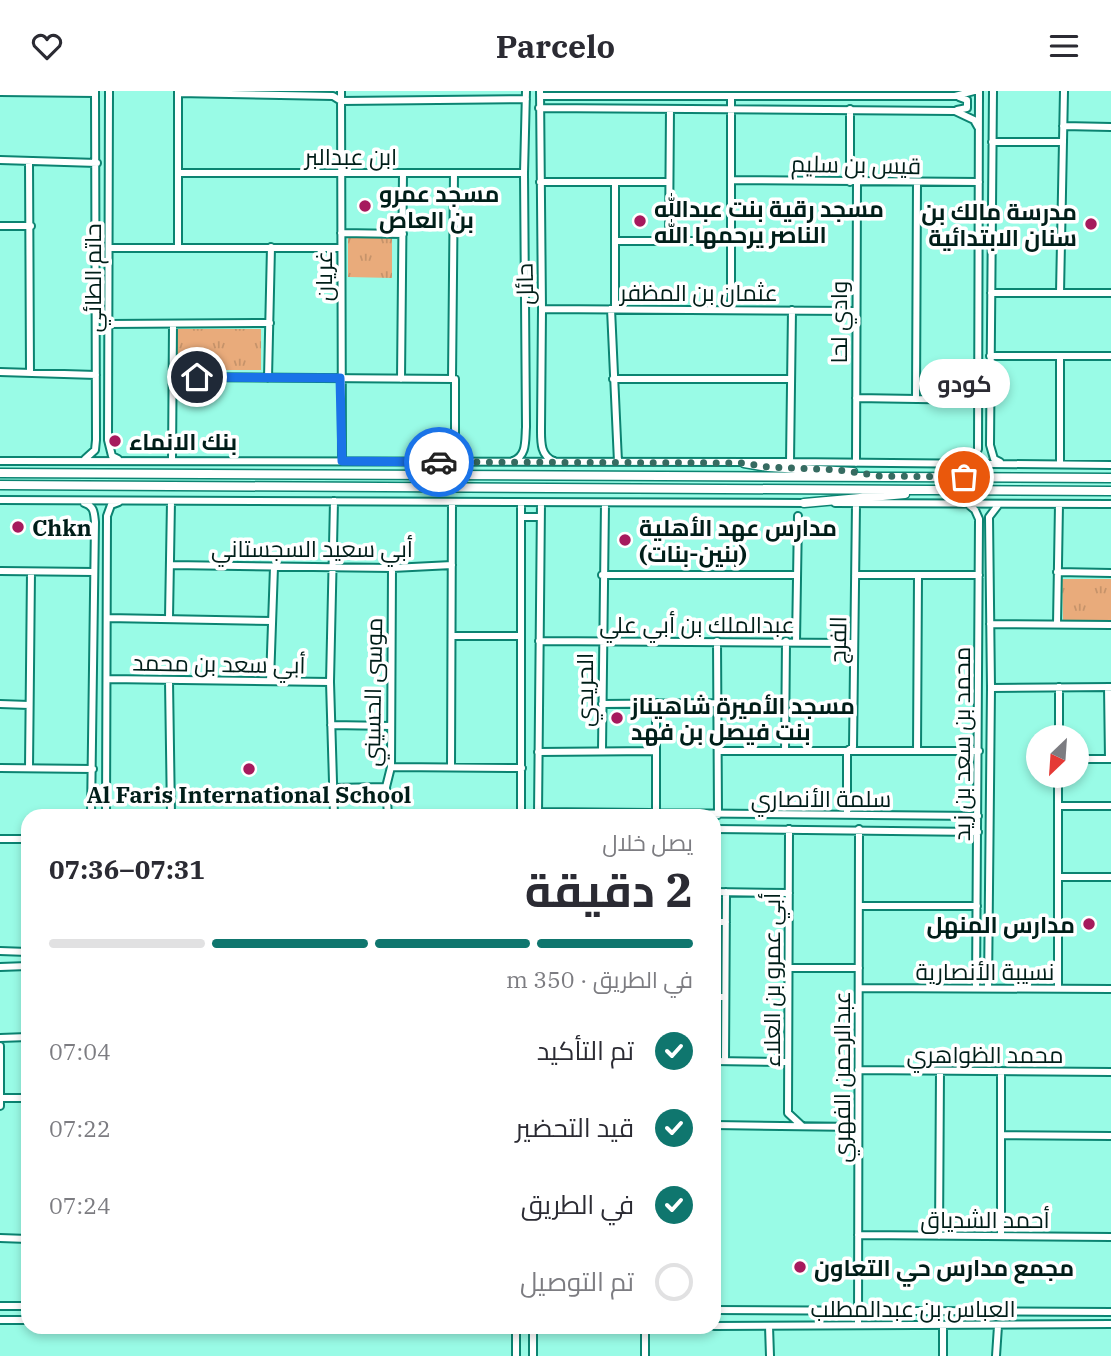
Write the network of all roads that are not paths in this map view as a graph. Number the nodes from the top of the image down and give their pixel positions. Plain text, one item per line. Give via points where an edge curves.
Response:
1 (109, 91) edge
2 (341, 91) edge
3 (976, 91) edge
4 (993, 91) edge
5 (1064, 91) edge
6 (0, 92) edge
7 (83, 92) edge
8 (95, 92) edge
9 (178, 92) edge
10 (279, 93) edge
11 (540, 93) edge
12 (921, 93) edge
13 (852, 94) edge
14 (864, 94) edge
15 (526, 95) edge
16 (559, 96) junction
17 (955, 96) junction
18 (731, 97) junction
19 (341, 101) junction
20 (540, 109) junction
21 (559, 109) junction
22 (670, 109) junction
23 (732, 109) junction
24 (850, 110) junction
25 (955, 111) junction
26 (1063, 126) junction
27 (978, 127) junction
28 (1111, 127) edge
29 (992, 142) junction
30 (1063, 142) junction
31 (0, 160) edge
32 (29, 160) junction
33 (97, 163) junction
34 (178, 173) junction
35 (341, 173) junction
36 (404, 173) junction
37 (454, 173) junction
38 (524, 173) junction
39 (732, 180) junction
40 (540, 182) junction
41 (615, 182) junction
42 (669, 182) junction
43 (853, 182) junction
44 (917, 182) junction
45 (979, 182) junction
46 (0, 226) edge
47 (31, 226) junction
48 (341, 233) junction
49 (403, 234) junction
50 (732, 240) junction
51 (616, 241) junction
52 (669, 241) junction
53 (178, 247) junction
54 (271, 247) junction
55 (110, 248) junction
56 (341, 248) junction
57 (991, 293) junction
58 (1060, 293) junction
59 (1111, 293) edge
60 (542, 309) junction
61 (613, 309) junction
62 (731, 310) junction
63 (792, 310) junction
64 (856, 310) junction
65 (270, 323) junction
66 (110, 324) junction
67 (173, 325) junction
68 (990, 356) junction
69 (1060, 356) junction
70 (1111, 356) edge
71 (0, 372) edge
72 (30, 372) junction
73 (96, 375) junction
74 (174, 377) junction
75 (268, 377) junction
76 (340, 378) junction
77 (401, 379) junction
78 (454, 379) junction
79 (613, 379) junction
80 (791, 379) junction
81 (856, 398) junction
82 (916, 399) junction
83 (978, 400) junction
84 (525, 437) junction
85 (541, 439) junction
86 (96, 440) junction
87 (108, 440) junction
88 (978, 443) junction
89 (990, 445) junction
90 (85, 460) junction
91 (120, 460) junction
92 (172, 460) junction
93 (0, 461) edge
94 (342, 461) junction
95 (455, 462) junction
96 (790, 462) junction
97 (507, 463) junction
98 (563, 463) junction
99 (618, 463) junction
100 (744, 463) junction
101 (856, 463) junction
102 (965, 463) junction
103 (1002, 463) junction
104 (1060, 464) junction
105 (1111, 465) edge
106 (0, 473) edge
107 (880, 476) junction
108 (1111, 478) edge
109 (0, 485) edge
110 (926, 490) junction
111 (1111, 491) edge
112 (0, 500) edge
113 (75, 500) junction
114 (124, 500) junction
115 (171, 501) junction
116 (334, 501) junction
117 (452, 502) junction
118 (521, 503) junction
119 (541, 503) junction
120 (605, 503) junction
121 (804, 503) junction
122 (856, 503) junction
123 (967, 504) junction
124 (999, 504) junction
125 (1059, 504) junction
126 (1111, 504) edge
127 (797, 516) dead end
128 (521, 517) junction
129 (540, 517) junction
130 (171, 565) junction
131 (332, 565) junction
132 (452, 565) junction
133 (274, 567) junction
134 (392, 568) junction
135 (0, 571) edge
136 (31, 572) junction
137 (94, 572) junction
138 (1057, 572) junction
139 (1111, 573) edge
140 (603, 575) junction
141 (797, 575) junction
142 (855, 575) junction
143 (918, 575) junction
144 (979, 575) junction
145 (107, 618) junction
146 (169, 618) junction
147 (272, 621) junction
148 (990, 624) junction
149 (1057, 624) junction
150 (1111, 625) edge
151 (452, 636) junction
152 (521, 636) junction
153 (539, 641) junction
154 (602, 641) junction
155 (717, 641) junction
156 (786, 642) junction
157 (796, 642) junction
158 (854, 643) junction
159 (108, 679) junction
160 (169, 681) junction
161 (270, 681) junction
162 (330, 682) junction
163 (1059, 687) junction
164 (1109, 687) edge
165 (991, 688) junction
166 (656, 703) junction
167 (717, 703) junction
168 (0, 704) edge
169 (602, 704) junction
170 (29, 705) junction
171 (331, 725) junction
172 (1059, 725) edge
173 (391, 726) junction
174 (602, 750) junction
175 (656, 751) junction
176 (718, 751) junction
177 (785, 751) junction
178 (847, 751) junction
179 (917, 751) junction
180 (979, 751) junction
181 (538, 752) junction
182 (1089, 759) edge
183 (1110, 759) edge
184 (391, 767) junction
185 (451, 767) junction
186 (0, 768) edge
187 (29, 768) junction
188 (522, 768) junction
189 (93, 769) junction
190 (386, 787) junction
191 (332, 788) junction
192 (1058, 788) edge
193 (1058, 806) junction
194 (1111, 806) edge
195 (91, 809) edge
196 (106, 809) edge
197 (172, 809) edge
198 (334, 809) edge
199 (388, 809) edge
200 (521, 809) edge
201 (538, 809) edge
202 (656, 809) edge
203 (718, 809) edge
204 (721, 815) edge
205 (847, 815) junction
206 (963, 816) junction
207 (978, 816) junction
208 (721, 828) edge
209 (789, 829) junction
210 (859, 829) junction
211 (964, 831) junction
212 (978, 832) junction
213 (0, 839) edge
214 (21, 839) edge
215 (1058, 877) junction
216 (1111, 877) edge
217 (721, 892) edge
218 (726, 892) junction
219 (789, 893) junction
220 (859, 906) junction
221 (977, 906) junction
222 (721, 922) edge
223 (726, 922) junction
224 (0, 951) edge
225 (21, 952) edge
226 (21, 966) edge
227 (0, 967) edge
228 (789, 968) junction
229 (859, 968) junction
230 (859, 988) junction
231 (976, 988) junction
232 (988, 988) junction
233 (1058, 988) junction
234 (1111, 989) edge
235 (721, 997) edge
236 (725, 997) junction
237 (21, 1037) edge
238 (0, 1038) edge
239 (0, 1046) edge
240 (721, 1061) edge
241 (725, 1061) junction
242 (787, 1062) junction
243 (858, 1070) junction
244 (940, 1071) junction
245 (1001, 1072) junction
246 (1111, 1072) edge
247 (0, 1098) edge
248 (21, 1098) edge
249 (0, 1106) edge
250 (721, 1125) edge
251 (802, 1126) junction
252 (858, 1127) junction
253 (1001, 1135) junction
254 (1111, 1136) edge
255 (858, 1235) junction
256 (939, 1236) junction
257 (1001, 1236) junction
258 (1111, 1237) edge
259 (0, 1238) edge
260 (21, 1239) edge
261 (0, 1306) edge
262 (21, 1306) edge
263 (721, 1310) edge
264 (847, 1311) junction
265 (857, 1311) junction
266 (867, 1312) junction
267 (1111, 1312) edge
268 (21, 1320) edge
269 (0, 1321) edge
270 (1111, 1324) edge
271 (846, 1325) junction
272 (858, 1325) junction
273 (868, 1325) junction
274 (721, 1326) edge
275 (769, 1326) junction
276 (943, 1326) junction
277 (998, 1326) junction
278 (516, 1334) edge
279 (533, 1334) edge
280 (645, 1334) edge
281 (516, 1356) edge
282 (533, 1356) edge
283 (645, 1356) edge
284 (770, 1356) edge
285 (943, 1356) edge
286 (996, 1356) edge

1 - 55 street, حاتم الطائي
2 - 19 street, غريان
3 - 17 street
3 - 27 street
4 - 29 street
5 - 26 street
6 - 7 street
7 - 8 street
8 - 33 street, حاتم الطائي
9 - 10 street
9 - 34 street
10 - 19 street via 333,96
11 - 16 street
11 - 20 street, حائل
12 - 14 street
12 - 17 street
13 - 14 street
13 - 18 street
15 - 19 street
15 - 38 street, حائل
16 - 18 street
16 - 21 street via 550,103
17 - 25 street via 969,104
18 - 23 street
19 - 35 street, غريان
20 - 21 street
20 - 40 street, حائل
21 - 22 street
22 - 23 street
22 - 42 street
23 - 24 street
23 - 39 street
24 - 25 street
24 - 43 street, وادي لحا
25 - 27 street
26 - 28 street
26 - 30 street
27 - 45 street
29 - 30 street
29 - 57 street
30 - 58 street
31 - 32 street
32 - 33 street
32 - 47 street
33 - 73 street, حاتم الطائي
34 - 35 street, ابن عبدالبر
34 - 53 street
35 - 36 street, ابن عبدالبر
35 - 48 street, غريان
36 - 37 street, ابن عبدالبر
36 - 49 street
37 - 38 street, ابن عبدالبر
37 - 78 street
38 - 84 street, حائل
39 - 43 street, قيس بن سليم
39 - 50 street
40 - 41 street
40 - 60 street, حائل
41 - 42 street
41 - 51 street
42 - 52 street
43 - 44 street, قيس بن سليم
43 - 64 street, وادي لحا
44 - 45 street, قيس بن سليم
44 - 82 street
45 - 83 street
46 - 47 street
47 - 72 street
48 - 49 street
48 - 56 street, غريان
49 - 77 street
50 - 52 street
50 - 62 street
51 - 52 street
51 - 61 street
53 - 54 street
53 - 55 street
54 - 56 street
54 - 65 street
55 - 66 street, حاتم الطائي
56 - 76 street, غريان
57 - 58 street
57 - 68 street
58 - 59 street
60 - 61 street, عثمان بن المظفر
60 - 85 street, حائل
61 - 62 street, عثمان بن المظفر
61 - 79 street
62 - 63 street, عثمان بن المظفر
63 - 64 street, عثمان بن المظفر
63 - 80 street
64 - 81 street, وادي لحا
65 - 67 street
65 - 75 street
66 - 67 street
66 - 87 street, حاتم الطائي
67 - 74 street
68 - 69 street
68 - 89 street
69 - 70 street
69 - 104 street
71 - 72 street
72 - 73 street
73 - 86 street, حاتم الطائي
74 - 75 street
74 - 92 street
75 - 76 street
76 - 77 street
76 - 94 street, غريان
77 - 78 street
78 - 95 street
79 - 80 street
79 - 99 street
80 - 96 street
81 - 82 street
81 - 101 street, وادي لحا
82 - 83 street
83 - 88 street
84 - 85 street via 534,446
84 - 97 street via 519,459
85 - 98 street via 544,454
86 - 87 street
86 - 90 street, حاتم الطائي via 95,450
87 - 91 street via 112,456
88 - 89 street via 984,449
88 - 102 street via 973,460
89 - 103 street via 994,459
90 - 91 street
90 - 93 street
91 - 92 street
92 - 94 street
94 - 95 street
95 - 97 street
96 - 100 street
96 - 101 street
97 - 98 street
98 - 99 street
99 - 100 street
100 - 107 main road
101 - 102 street
102 - 103 street
103 - 104 street
104 - 105 street
106 - 107 main road
107 - 108 main road
109 - 110 main road
110 - 111 main road
110 - 121 main road
112 - 113 street
113 - 114 street
113 - 137 street via 94,510
114 - 115 street
114 - 145 street via 111,505 107,516
115 - 116 street
115 - 130 street
116 - 117 street
116 - 131 street
117 - 118 street
117 - 132 street
118 - 119 street
118 - 128 street
119 - 120 street
119 - 129 street
120 - 121 street
120 - 140 street, الحريدي
121 - 122 street
122 - 123 street
122 - 142 street, الفرج
123 - 124 street
123 - 144 street, محمد بن سعد بن زيد via 979,519
124 - 125 street
124 - 148 street, محمد بن سعد بن زيد via 989,517
125 - 126 street
125 - 138 street
127 - 141 street
128 - 129 street
128 - 152 street
129 - 153 street
130 - 133 street, أبي سعيد السجستاني
130 - 146 street
131 - 133 street, أبي سعيد السجستاني
131 - 134 street, أبي سعيد السجستاني
131 - 162 street
132 - 134 street, أبي سعيد السجستاني
132 - 151 street
133 - 147 street
134 - 173 street, موسى الحسيني
135 - 136 street
136 - 137 street
136 - 170 street
137 - 189 street
138 - 139 street
138 - 149 street
140 - 141 street
140 - 154 street, الحريدي
141 - 157 street
142 - 143 street
142 - 158 street, الفرج
143 - 144 street
143 - 179 street
144 - 180 street, محمد بن سعد بن زيد
145 - 146 street
145 - 159 street
146 - 147 street
147 - 161 street
148 - 149 street
148 - 165 street, محمد بن سعد بن زيد
149 - 150 street
151 - 152 street
151 - 185 street
152 - 188 street
153 - 154 street, عبدالملك بن أبي علي
153 - 181 street
154 - 155 street, عبدالملك بن أبي علي
154 - 169 street, الحريدي
155 - 156 street, عبدالملك بن أبي علي
155 - 167 street
156 - 157 street, عبدالملك بن أبي علي
156 - 177 street
157 - 158 street, عبدالملك بن أبي علي
158 - 178 street, الفرج via 853,747
159 - 160 street, أبي سعد بن محمد
159 - 196 street
160 - 161 street, أبي سعد بن محمد
160 - 197 street
161 - 162 street, أبي سعد بن محمد
162 - 171 street
163 - 164 street
163 - 165 street
163 - 172 street
164 - 183 street
165 - 232 street, محمد بن سعد بن زيد
166 - 167 street
166 - 169 street
166 - 175 street
167 - 176 street
168 - 170 street
169 - 174 street, الحريدي
170 - 187 street
171 - 173 street
171 - 191 street
173 - 184 street, موسى الحسيني
174 - 175 street
174 - 181 street
175 - 202 street
176 - 177 street
176 - 203 street
177 - 178 street
178 - 179 street
178 - 205 street, الفرج
179 - 180 street
180 - 207 street, محمد بن سعد بن زيد
181 - 201 street
182 - 183 street
184 - 185 street
184 - 190 street, موسى الحسيني
185 - 188 street
186 - 187 street
187 - 189 street
188 - 200 street
189 - 195 street
190 - 191 street
190 - 199 street, موسى الحسيني
191 - 198 street
192 - 193 street
193 - 194 street
193 - 215 street
204 - 205 street, سلمة الأنصاري
205 - 206 street, سلمة الأنصاري
206 - 207 street, سلمة الأنصاري
206 - 211 street via 972,824
207 - 212 street, محمد بن سعد بن زيد
208 - 209 street, سلمة الأنصاري
209 - 210 street, سلمة الأنصاري
209 - 219 street, أبي عمرو بن العلاء
210 - 211 street, سلمة الأنصاري
210 - 220 street, عبدالرحمن الفهري
211 - 212 street, سلمة الأنصاري
212 - 221 street, محمد بن سعد بن زيد
213 - 214 street
215 - 216 street
215 - 233 street
217 - 218 street
218 - 219 street
218 - 223 street
219 - 228 street, أبي عمرو بن العلاء
220 - 221 street
220 - 229 street, عبدالرحمن الفهري
221 - 231 street, محمد بن سعد بن زيد
222 - 223 street
223 - 236 street
224 - 225 street
226 - 227 street
228 - 229 street
228 - 242 street, أبي عمرو بن العلاء
229 - 230 street, عبدالرحمن الفهري
230 - 231 street, نسيبة الأنصارية
230 - 243 street, عبدالرحمن الفهري
231 - 232 street, نسيبة الأنصارية
232 - 233 street, نسيبة الأنصارية
233 - 234 street, نسيبة الأنصارية
235 - 236 street
236 - 241 street
237 - 238 street
239 - 247 street
240 - 241 street
241 - 242 street
242 - 251 street, أبي عمرو بن العلاء via 788,1113
243 - 244 street, محمد الظواهري
243 - 252 street, عبدالرحمن الفهري
244 - 245 street, محمد الظواهري
244 - 256 street
245 - 246 street, محمد الظواهري
245 - 253 street
247 - 248 street
247 - 249 street
250 - 251 street
251 - 252 street
252 - 255 street, عبدالرحمن الفهري
253 - 254 street
253 - 257 street
255 - 256 street, أحمد الشدياق
255 - 265 street, عبدالرحمن الفهري
256 - 257 street, أحمد الشدياق
257 - 258 street, أحمد الشدياق
259 - 260 street
261 - 262 street
263 - 264 street, العباس بن عبدالمطلب
264 - 265 street, العباس بن عبدالمطلب
264 - 271 street via 851,1319
265 - 266 street, العباس بن عبدالمطلب
265 - 272 street, عبدالرحمن الفهري
266 - 267 street, العباس بن عبدالمطلب
266 - 273 street
268 - 269 street
270 - 277 street, العباس بن عبدالمطلب
271 - 272 street, العباس بن عبدالمطلب
271 - 275 street, العباس بن عبدالمطلب
272 - 273 street, العباس بن عبدالمطلب
273 - 276 street, العباس بن عبدالمطلب
274 - 275 street, العباس بن عبدالمطلب
275 - 284 street
276 - 277 street, العباس بن عبدالمطلب
276 - 285 street
277 - 286 street
278 - 281 street
279 - 282 street
280 - 283 street

